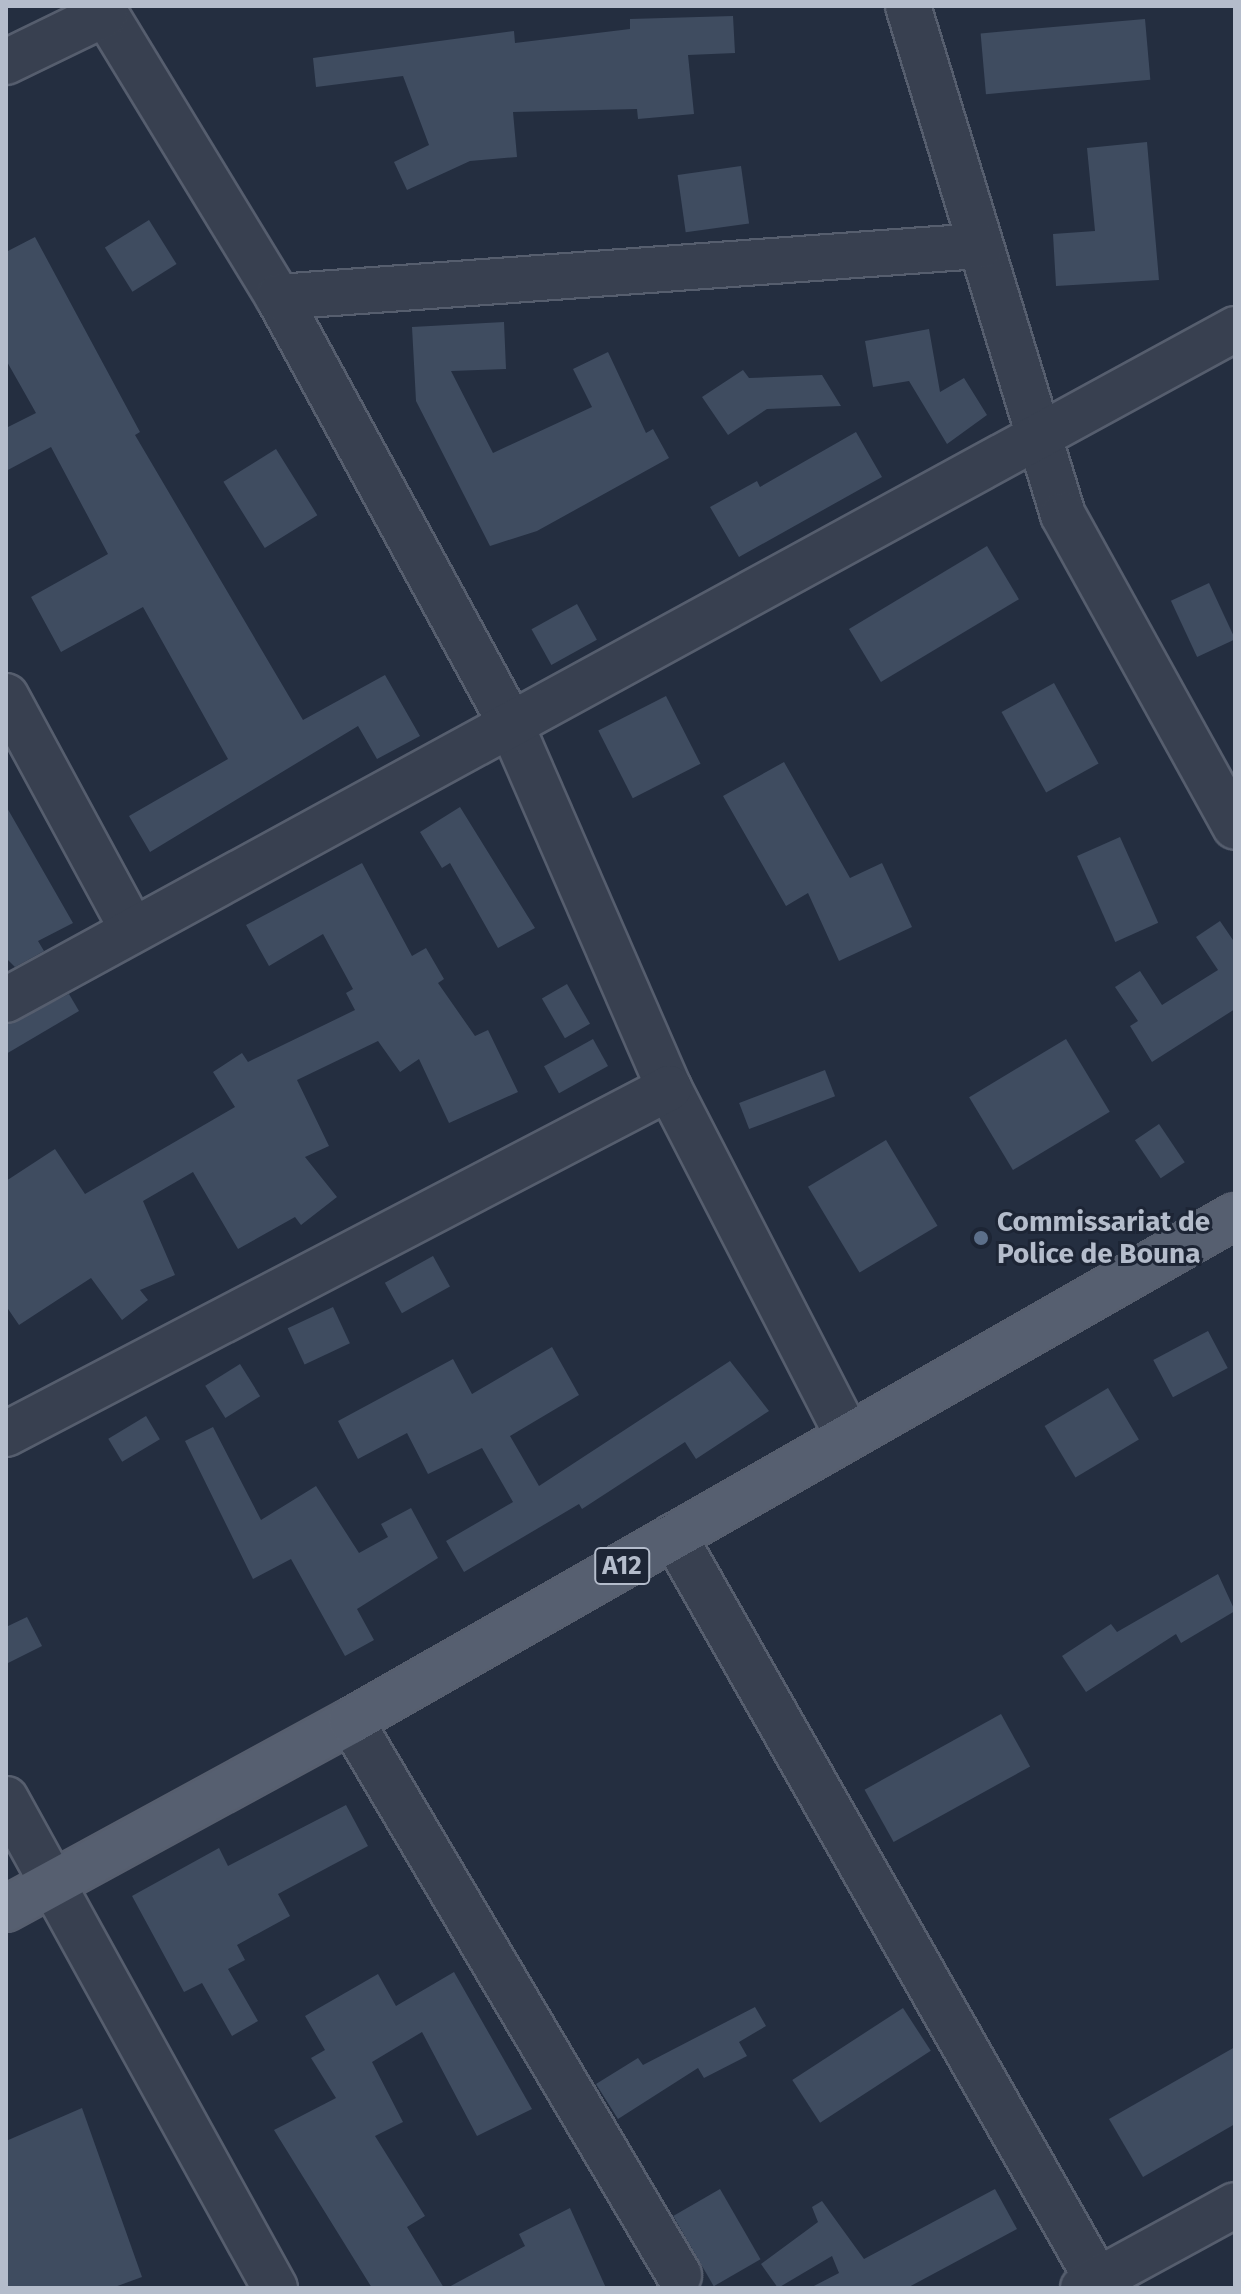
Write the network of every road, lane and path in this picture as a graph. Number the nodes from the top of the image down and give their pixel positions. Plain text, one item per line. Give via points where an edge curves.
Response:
1 (908, 6) edge
2 (103, 10) edge
3 (6, 62) edge
4 (980, 246) junction
5 (278, 297) junction
6 (1235, 329) edge
7 (1039, 434) junction
8 (6, 696) edge
9 (512, 727) junction
10 (1235, 827) edge
11 (132, 929) junction
12 (6, 1000) edge
13 (669, 1088) junction
14 (1235, 1216) edge
15 (846, 1433) junction
16 (6, 1434) edge
17 (674, 1536) junction
18 (351, 1721) junction
19 (6, 1799) edge
20 (55, 1883) junction
21 (6, 1909) edge
22 (1235, 2205) edge
23 (679, 2275) dead end
24 (1094, 2285) edge
25 (275, 2288) edge

1 - 4 street
2 - 3 street
2 - 5 street
4 - 5 street
4 - 7 street
5 - 9 street
6 - 7 street
7 - 9 street
7 - 10 street via 1063,515
8 - 11 street
9 - 11 street
9 - 13 street
11 - 12 street
13 - 15 street
13 - 16 street
14 - 15 main road, A12
15 - 17 main road, A12
17 - 18 main road, A12
17 - 24 street
18 - 20 main road, A12
18 - 23 street
19 - 20 street
20 - 21 main road, A12
20 - 25 street
22 - 24 street

